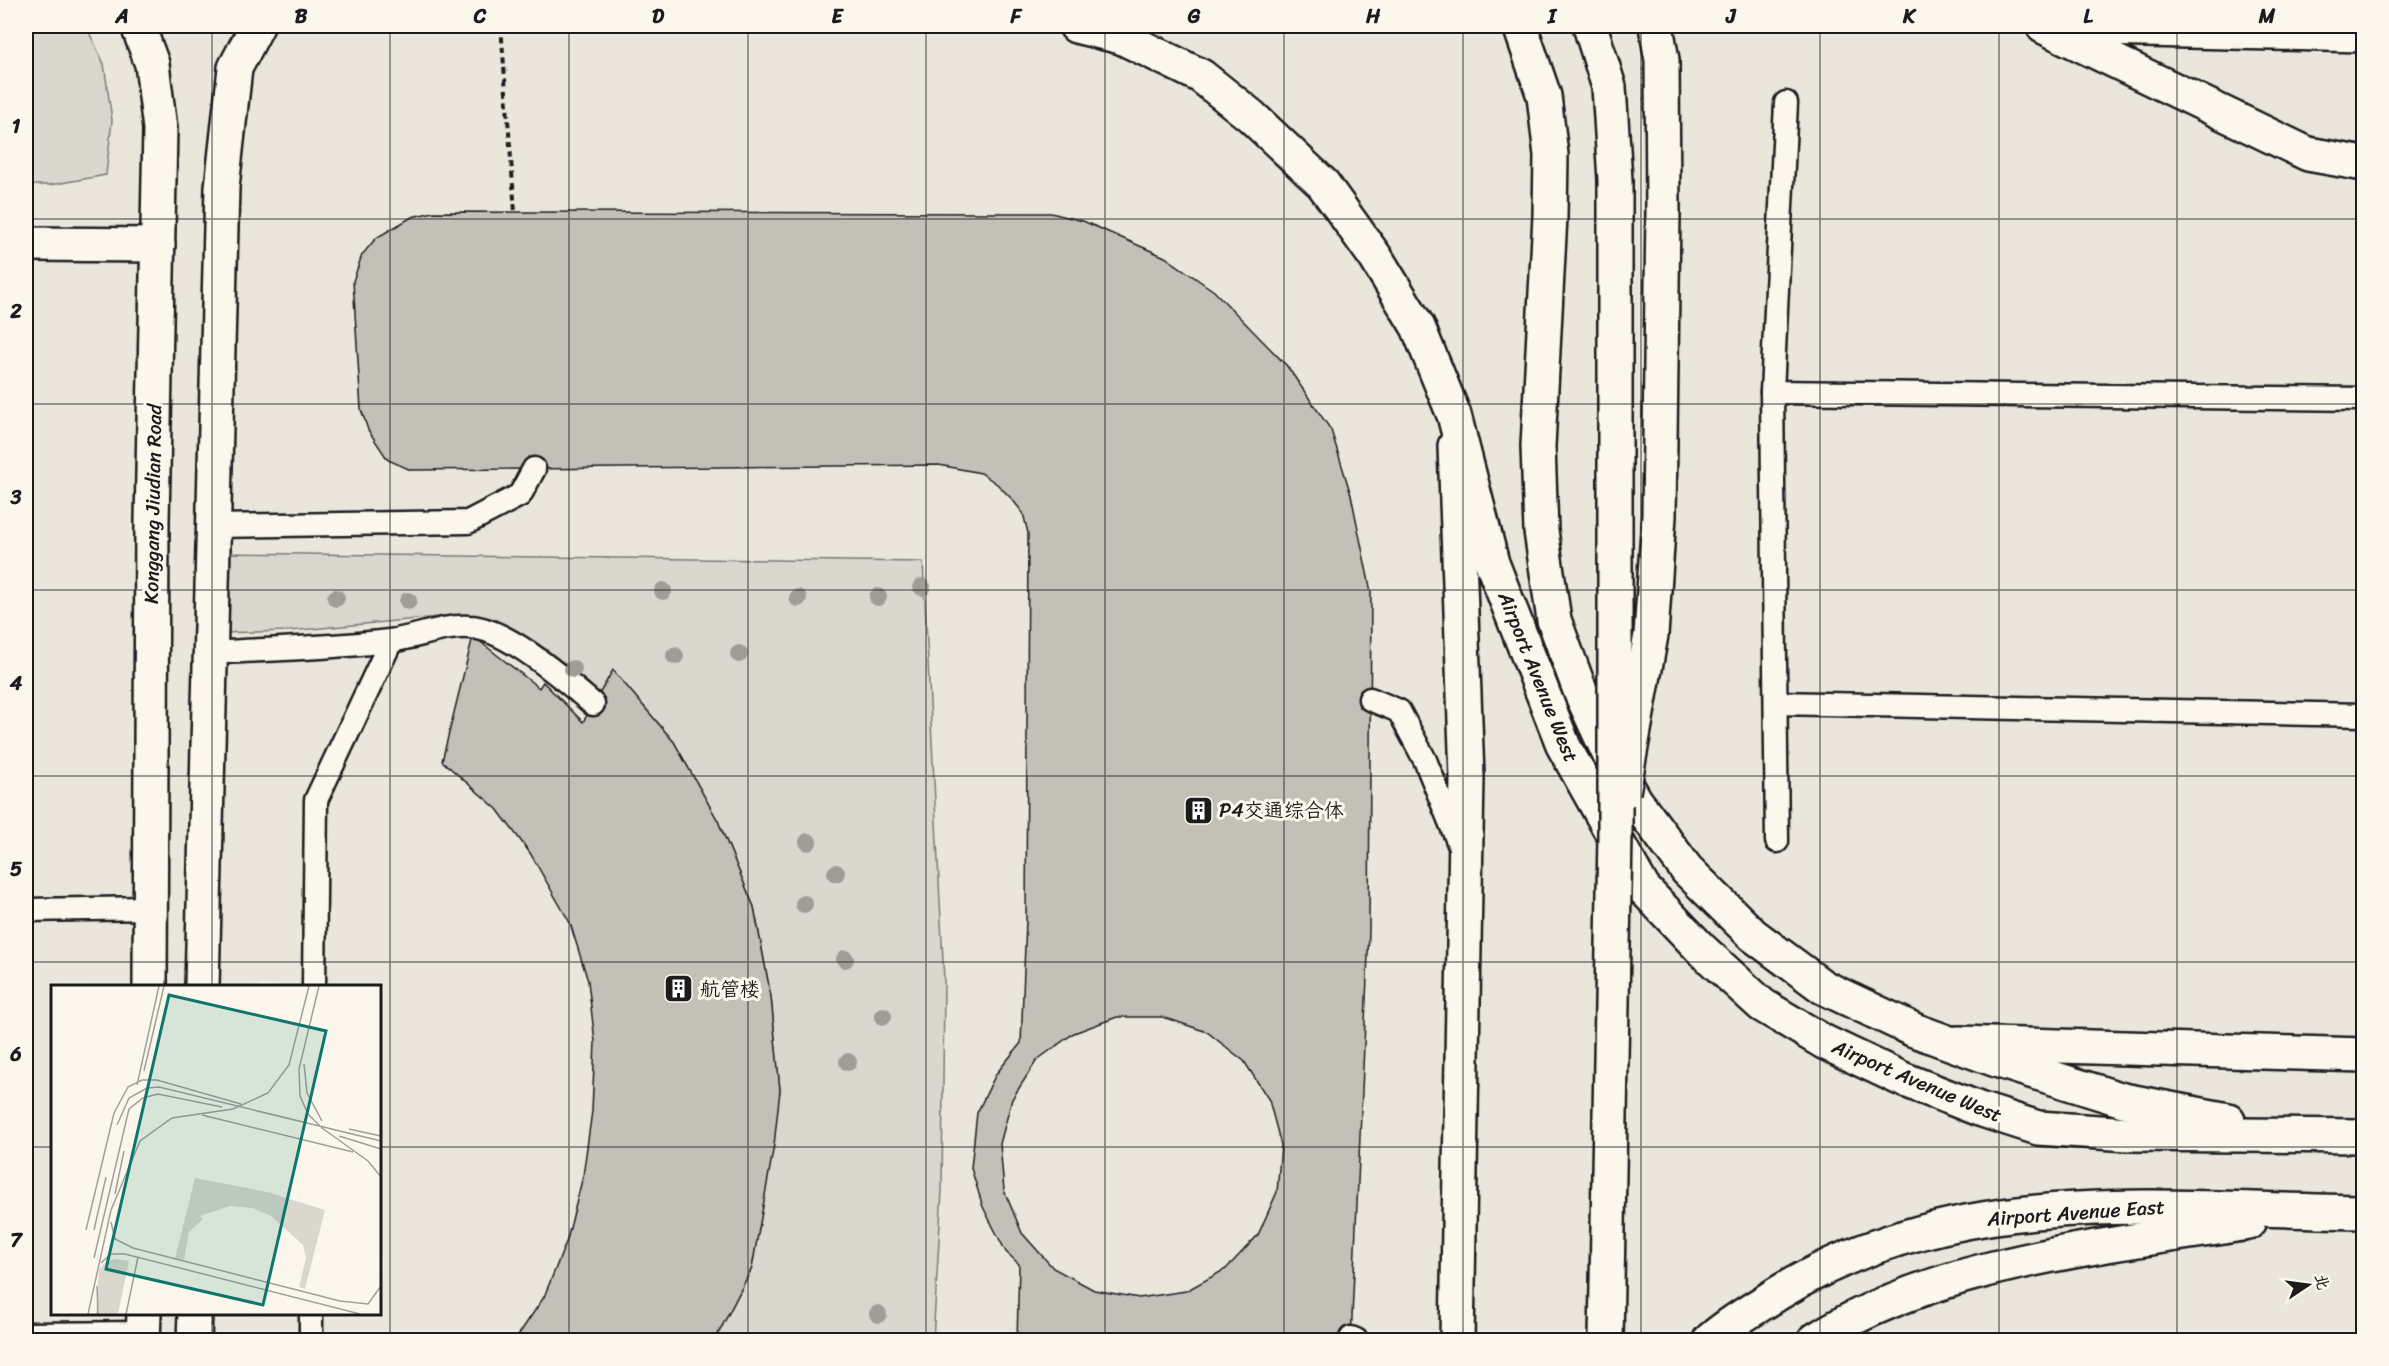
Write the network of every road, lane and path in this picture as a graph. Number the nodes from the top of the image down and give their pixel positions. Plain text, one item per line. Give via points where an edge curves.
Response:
1 (138, 26) edge
2 (257, 26) edge
3 (501, 26) edge
4 (1076, 26) edge
5 (1520, 26) edge
6 (1590, 26) edge
7 (1656, 26) edge
8 (2042, 26) edge
9 (2364, 35) edge
10 (1786, 103) dead end
11 (2364, 164) edge
12 (514, 212) dead end
13 (26, 244) edge
14 (158, 244) junction
15 (1772, 392) junction
16 (2364, 399) edge
17 (1455, 415) junction
18 (534, 469) dead end
19 (212, 526) junction
20 (391, 641) junction
21 (210, 653) junction
22 (1370, 699) dead end
23 (1776, 703) junction
24 (593, 705) dead end
25 (2364, 714) edge
26 (1615, 835) junction
27 (1777, 841) dead end
28 (1467, 864) junction
29 (152, 908) junction
30 (26, 910) edge
31 (150, 985) edge
32 (202, 985) edge
33 (314, 985) edge
34 (1947, 1042) junction
35 (2364, 1055) edge
36 (2309, 1136) junction
37 (2364, 1136) edge
38 (2321, 1212) junction
39 (2364, 1212) edge
40 (195, 1315) edge
41 (311, 1315) edge
42 (143, 1329) edge
43 (26, 1335) edge
44 (194, 1341) edge
45 (311, 1341) edge
46 (1457, 1341) edge
47 (1606, 1341) edge
48 (1710, 1341) edge
49 (1815, 1341) edge

1 - 14 main road, Konggang Jiudian Road via 152,64 160,129
2 - 19 main road via 235,68 222,187
3 - 12 path
4 - 17 main road, Airport Avenue West via 1121,37 1201,76 1251,116 1323,184 1376,258 1418,327
5 - 34 main road via 1544,96 1551,155 1538,446 1541,531 1554,620 1581,693 1635,800 1687,870 1753,935 1823,987
6 - 26 main road, bridge via 1609,87 1616,180
7 - 26 main road, bridge via 1662,60 1663,212 1659,516 1651,634
8 - 9 main road
8 - 11 main road via 2308,154
10 - 15 lane
13 - 14 main road
14 - 29 main road, Konggang Jiudian Road via 152,521
15 - 16 lane
15 - 23 lane
17 - 28 main road, Airport Avenue West
17 - 36 main road, Airport Avenue West via 1492,563 1564,747 1643,888 1762,1005 1824,1042 1900,1078 2038,1128 2129,1134
18 - 19 lane via 520,495 468,522
19 - 21 main road
20 - 21 lane
20 - 24 lane via 472,626 504,639 547,666
20 - 33 lane via 316,800
21 - 32 main road
22 - 28 lane via 1399,711 1425,760
23 - 25 lane
23 - 27 lane
26 - 47 main road, bridge
28 - 46 main road, Airport Avenue West
29 - 30 lane
29 - 31 main road, Konggang Jiudian Road
34 - 35 main road
34 - 36 main road via 2123,1100
36 - 37 main road, Airport Avenue West
38 - 39 main road, Airport Avenue East
38 - 48 main road, Airport Avenue East via 2124,1206 2028,1212 1952,1223 1875,1245 1805,1277 1726,1326
38 - 49 main road via 2093,1248 1991,1269 1910,1295 1837,1326
40 - 44 main road
41 - 45 lane
42 - 43 lane

